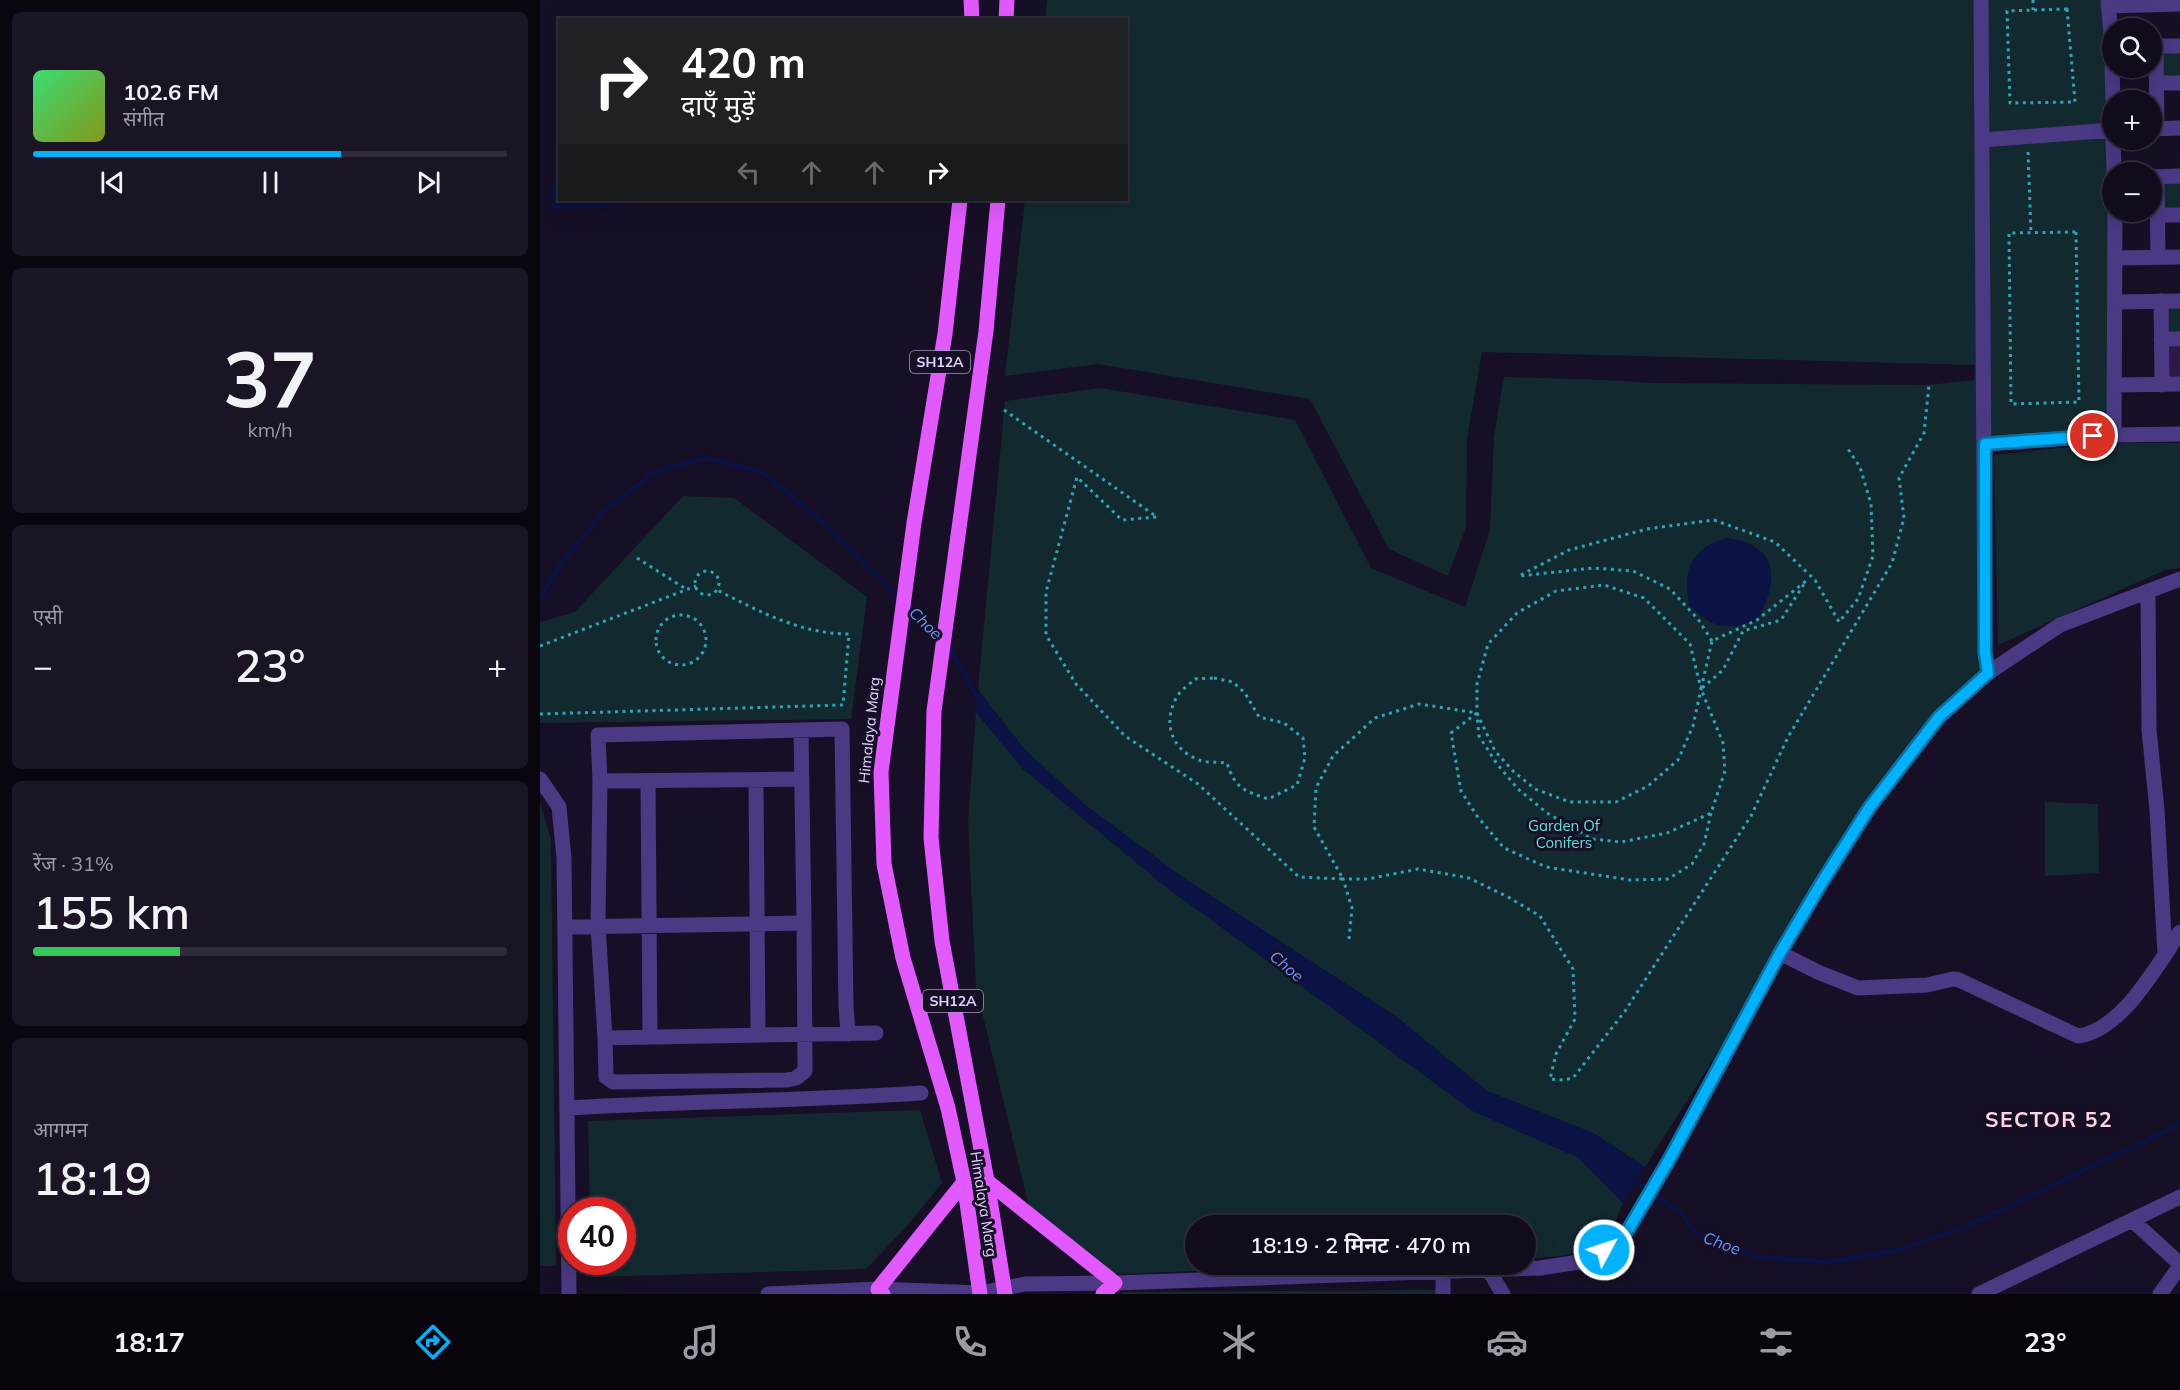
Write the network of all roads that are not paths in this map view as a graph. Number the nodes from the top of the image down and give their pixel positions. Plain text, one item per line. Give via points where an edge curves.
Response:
1 (971, 0) edge
2 (1007, 0) edge
3 (1981, 0) edge
4 (2108, 3) edge
5 (2180, 3) edge
6 (972, 18) edge
7 (1006, 18) edge
8 (2109, 18) edge
9 (2162, 46) edge
10 (2180, 46) edge
11 (2157, 78) edge
12 (2180, 83) edge
13 (2157, 84) junction
14 (2157, 90) edge
15 (2180, 128) edge
16 (2162, 129) edge
17 (2102, 131) edge
18 (1982, 140) junction
19 (2180, 176) edge
20 (2162, 177) edge
21 (960, 201) edge
22 (998, 201) edge
23 (2162, 215) edge
24 (2180, 215) edge
25 (2115, 222) edge
26 (2158, 222) edge
27 (2158, 257) junction
28 (2180, 257) edge
29 (2116, 258) junction
30 (2180, 301) edge
31 (2115, 302) junction
32 (2161, 302) junction
33 (2161, 339) junction
34 (2180, 339) edge
35 (2180, 384) edge
36 (2115, 385) junction
37 (2162, 385) junction
38 (2180, 434) edge
39 (2114, 435) junction
40 (1985, 444) junction
41 (2180, 579) edge
42 (2148, 591) junction
43 (1988, 673) junction
44 (801, 730) junction
45 (540, 779) edge
46 (802, 779) junction
47 (756, 780) junction
48 (600, 781) junction
49 (648, 781) junction
50 (804, 923) junction
51 (757, 924) junction
52 (598, 925) junction
53 (649, 926) junction
54 (566, 927) junction
55 (2180, 932) edge
56 (1780, 953) junction
57 (2165, 954) junction
58 (876, 1033) dead end
59 (805, 1034) junction
60 (849, 1034) junction
61 (758, 1035) junction
62 (650, 1037) junction
63 (605, 1038) junction
64 (921, 1094) dead end
65 (568, 1108) junction
66 (987, 1181) junction
67 (964, 1182) junction
68 (2180, 1197) edge
69 (2132, 1220) junction
70 (2180, 1265) edge
71 (1536, 1268) edge
72 (1317, 1275) edge
73 (1443, 1275) edge
74 (1492, 1275) edge
75 (1115, 1283) junction
76 (1005, 1290) edge
77 (880, 1292) edge
78 (569, 1294) edge
79 (768, 1294) edge
80 (980, 1294) edge
81 (1103, 1294) edge
82 (1443, 1294) edge
83 (1503, 1294) edge
84 (1979, 1294) edge
85 (2160, 1294) edge

1 - 6 main road
2 - 7 main road
3 - 18 street
4 - 5 street
4 - 8 street
9 - 10 street
11 - 13 street
12 - 13 street
13 - 14 street
15 - 16 street
17 - 18 street
18 - 40 street
19 - 20 street
21 - 67 main road, Himalaya Marg / SH12A via 945,334 914,523 881,772 884,864 903,958 948,1108
22 - 66 main road, Himalaya Marg / SH12A via 986,331 934,711 931,838 942,941
23 - 24 street
25 - 29 street
26 - 27 street
27 - 28 street
27 - 29 street
29 - 31 street
30 - 32 street
31 - 32 street
31 - 36 street
32 - 33 street
33 - 34 street
33 - 37 street
35 - 37 street
36 - 37 street
36 - 39 street
38 - 39 street
39 - 40 street
40 - 43 street
41 - 42 street
42 - 43 street via 2060,624
42 - 57 street via 2149,730
43 - 56 street via 1939,717 1869,808
44 - 46 street
44 - 48 street via 598,735
44 - 60 street via 842,729
45 - 54 street via 559,807
46 - 47 street
46 - 50 street
47 - 49 street
47 - 51 street
48 - 49 street
48 - 52 street
49 - 53 street
50 - 51 street
50 - 59 street
51 - 53 street
51 - 61 street
52 - 53 street
52 - 54 street
52 - 63 street
53 - 62 street
54 - 65 street
55 - 57 street
56 - 57 street via 1858,988 1959,980 2078,1036 2095,1032 2108,1023 2126,1006
56 - 71 street via 1628,1230 1604,1250 1579,1262
58 - 60 street
59 - 60 street
59 - 61 street
59 - 63 street via 805,1071 796,1078 618,1083 606,1077
61 - 62 street
62 - 63 street
64 - 65 street
65 - 78 street
66 - 75 main road
66 - 76 main road, Himalaya Marg / SH12A
67 - 77 main road
67 - 80 main road, Himalaya Marg / SH12A
68 - 69 street
69 - 70 street
69 - 84 street
70 - 85 street
72 - 75 street
73 - 82 street
74 - 83 street
75 - 76 street via 1025,1284
75 - 81 main road
76 - 80 street
77 - 79 street
77 - 80 street

